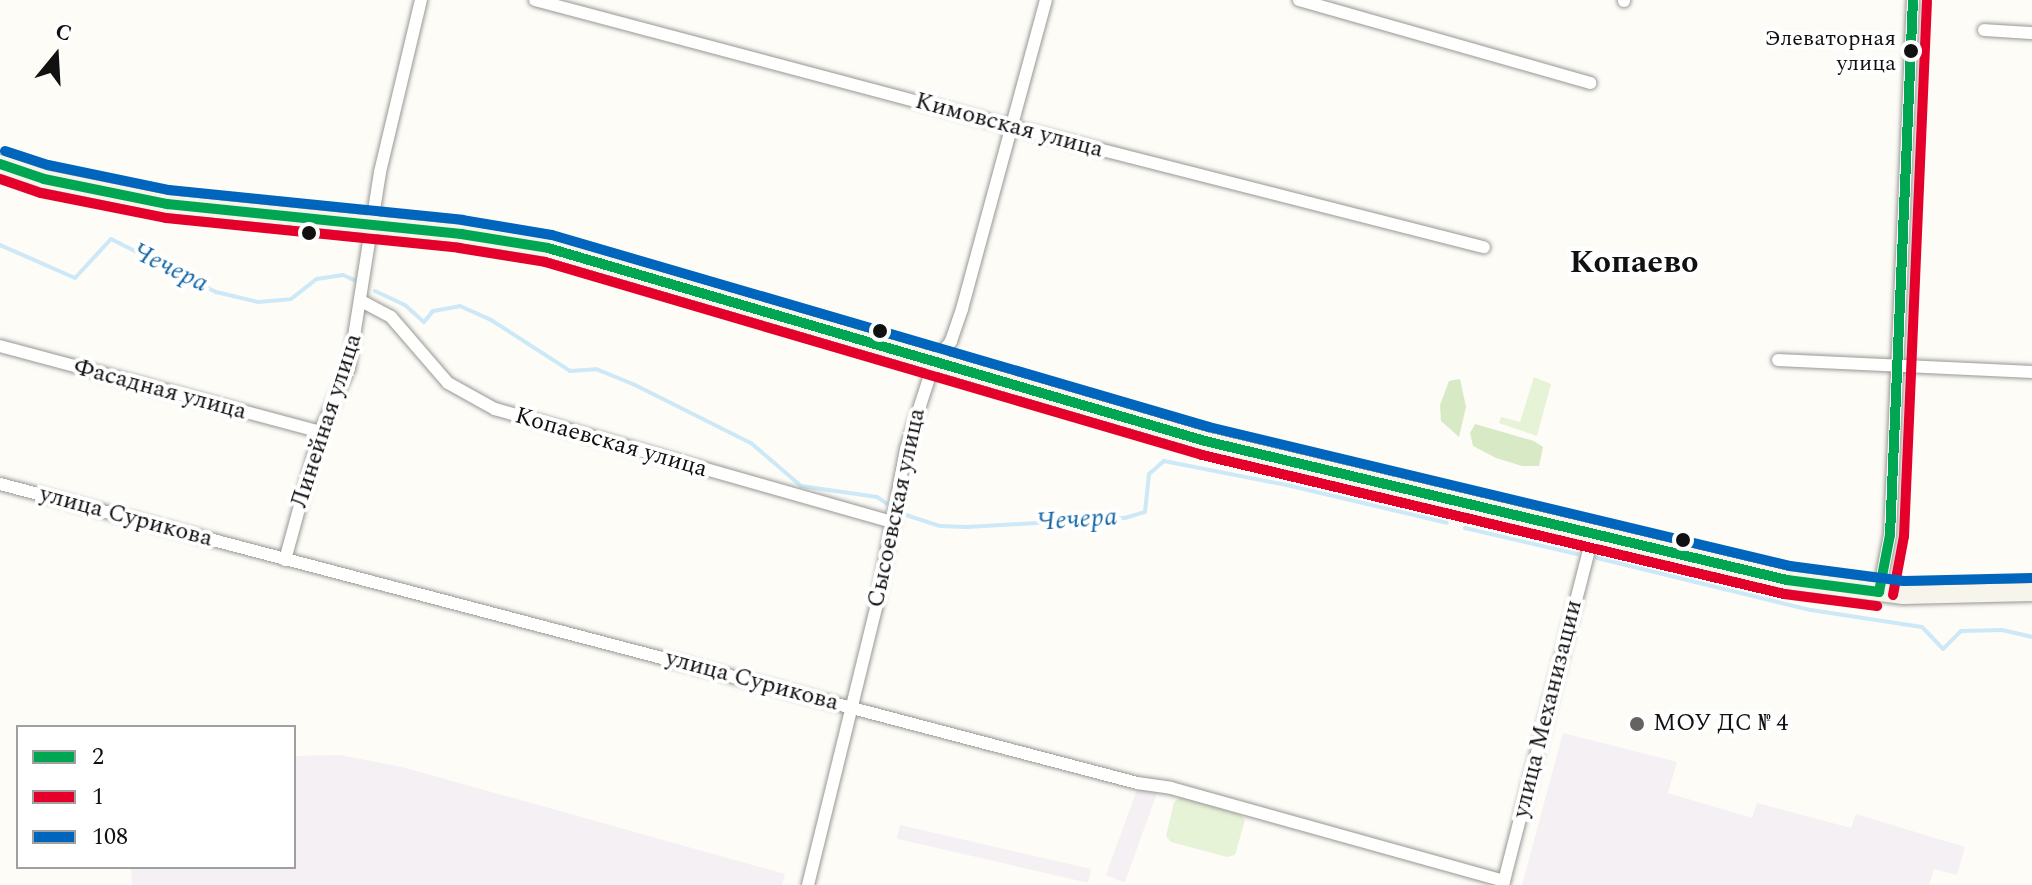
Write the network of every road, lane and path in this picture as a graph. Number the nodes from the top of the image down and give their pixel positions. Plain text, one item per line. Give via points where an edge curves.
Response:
1 (421, 0) edge
2 (535, 0) edge
3 (1046, 0) edge
4 (1299, 0) edge
5 (1913, 0) edge
6 (1984, 30) dead end
7 (2032, 33) edge
8 (1590, 83) dead end
9 (1012, 127) junction
10 (0, 164) edge
11 (372, 226) junction
12 (1484, 247) dead end
13 (363, 302) junction
14 (0, 346) edge
15 (1778, 360) dead end
16 (934, 363) junction
17 (1897, 365) junction
18 (2032, 372) edge
19 (320, 432) junction
20 (0, 484) edge
21 (894, 523) junction
22 (1593, 534) junction
23 (285, 560) junction
24 (1879, 592) junction
25 (2032, 592) edge
26 (850, 707) junction
27 (1503, 883) edge
28 (808, 885) edge

1 - 11 street, Линейная улица
2 - 9 street, Кимовская улица
3 - 9 street, Сысоевская улица
4 - 8 street
5 - 17 street
6 - 7 street
9 - 12 street, Кимовская улица
9 - 16 street, Сысоевская улица via 959,320
10 - 11 street via 44,179 167,204
11 - 13 street, Линейная улица
11 - 16 street via 548,248
13 - 19 street, Линейная улица via 349,368
13 - 21 street, Копаевская улица via 391,317 448,383 495,409
14 - 19 street, Фасадная улица
15 - 17 street
16 - 21 street, Сысоевская улица via 906,449
16 - 22 street via 1205,441
17 - 18 street
17 - 24 street via 1890,535
19 - 23 street, Линейная улица
20 - 23 street, улица Сурикова
21 - 26 street, Сысоевская улица
22 - 24 street via 1787,580
22 - 27 street, улица Механизации
23 - 26 street, улица Сурикова
24 - 25 street
26 - 27 street, улица Сурикова via 1171,788
26 - 28 street, Сысоевская улица

